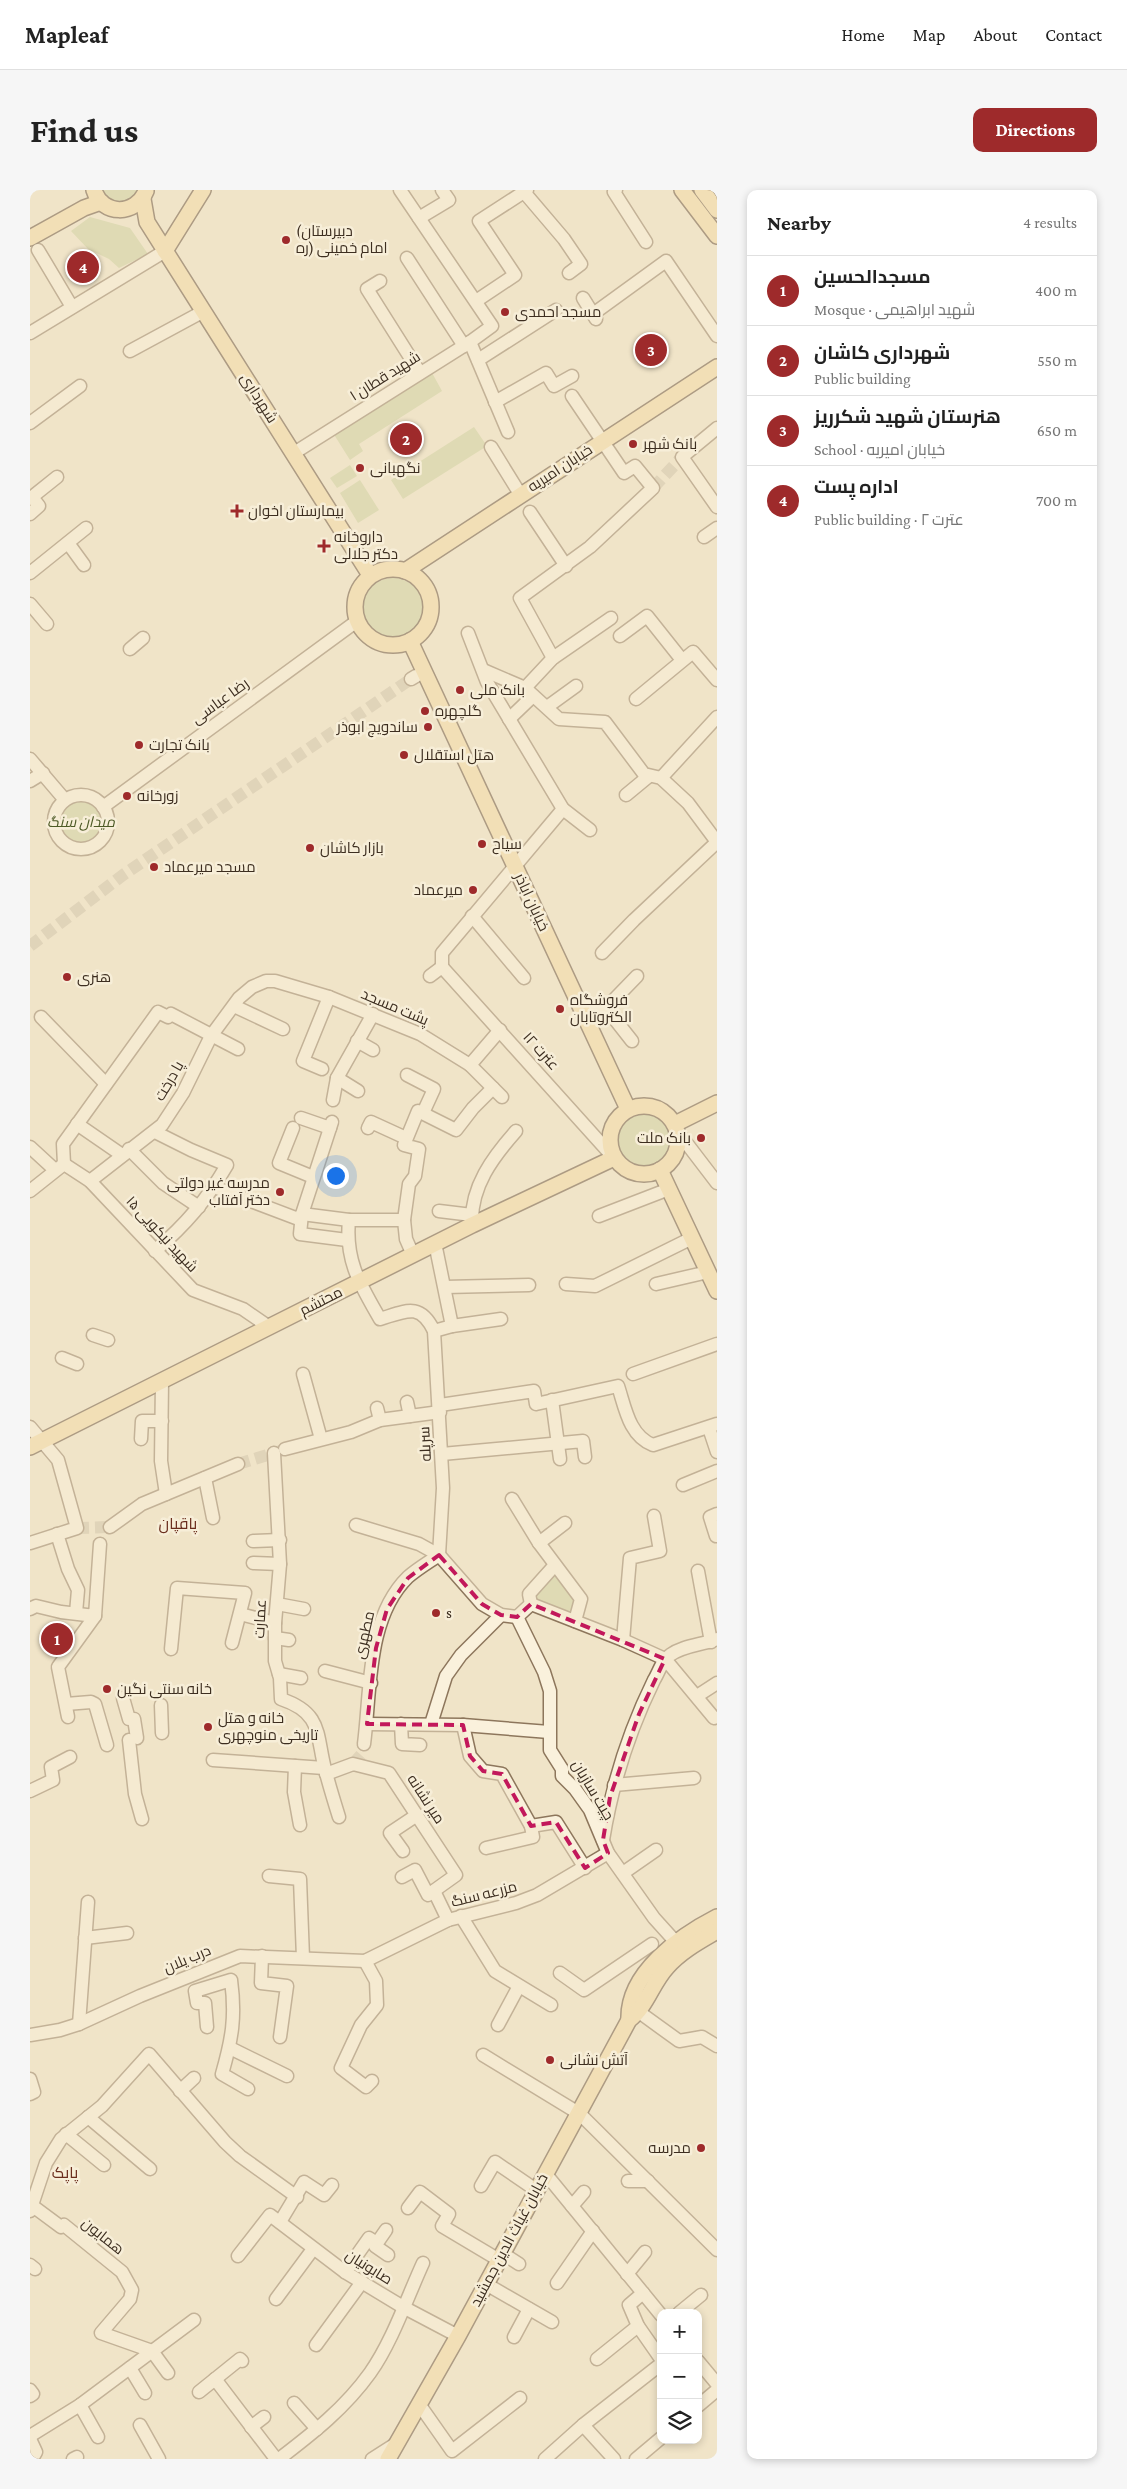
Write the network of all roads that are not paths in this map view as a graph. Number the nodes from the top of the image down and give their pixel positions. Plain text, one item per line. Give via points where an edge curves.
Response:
1 (90, 190) edge
2 (203, 190) edge
3 (400, 190) edge
4 (442, 190) edge
5 (616, 190) edge
6 (682, 190) edge
7 (702, 190) edge
8 (526, 191) edge
9 (148, 194) edge
10 (97, 196) edge
11 (122, 210) junction
12 (717, 210) edge
13 (419, 218) junction
14 (147, 222) junction
15 (30, 227) edge
16 (717, 236) edge
17 (646, 242) dead end
18 (34, 244) edge
19 (165, 251) junction
20 (407, 258) dead end
21 (569, 273) dead end
22 (380, 281) dead end
23 (583, 298) dead end
24 (476, 301) junction
25 (72, 307) junction
26 (556, 310) dead end
27 (204, 311) junction
28 (30, 333) edge
29 (717, 336) edge
30 (467, 344) junction
31 (130, 351) dead end
32 (478, 360) junction
33 (717, 367) edge
34 (420, 372) junction
35 (572, 376) dead end
36 (80, 386) dead end
37 (572, 396) dead end
38 (495, 402) junction
39 (30, 424) edge
40 (716, 430) edge
41 (508, 432) dead end
42 (601, 441) junction
43 (491, 447) dead end
44 (294, 453) junction
45 (56, 477) dead end
46 (520, 494) junction
47 (717, 507) edge
48 (530, 512) dead end
49 (30, 514) edge
50 (86, 528) dead end
51 (717, 528) edge
52 (704, 537) dead end
53 (68, 542) junction
54 (84, 565) dead end
55 (566, 566) junction
56 (405, 571) junction
57 (30, 573) edge
58 (370, 575) junction
59 (30, 604) edge
60 (611, 618) dead end
61 (357, 621) junction
62 (47, 624) dead end
63 (468, 633) dead end
64 (620, 636) dead end
65 (143, 638) dead end
66 (410, 641) junction
67 (130, 650) dead end
68 (553, 658) junction
69 (682, 660) junction
70 (483, 670) junction
71 (717, 680) edge
72 (576, 686) dead end
73 (529, 692) junction
74 (636, 699) dead end
75 (547, 707) junction
76 (717, 716) edge
77 (509, 719) junction
78 (30, 759) edge
79 (43, 773) junction
80 (655, 777) junction
81 (30, 781) edge
82 (626, 795) dead end
83 (65, 800) junction
84 (103, 807) junction
85 (563, 809) junction
86 (590, 830) dead end
87 (717, 842) edge
88 (515, 866) junction
89 (472, 916) junction
90 (602, 953) dead end
91 (442, 967) junction
92 (430, 976) dead end
93 (637, 976) dead end
94 (524, 978) dead end
95 (259, 983) joint
96 (329, 996) junction
97 (234, 1006) junction
98 (606, 1008) junction
99 (583, 1011) junction
100 (373, 1014) junction
101 (41, 1017) dead end
102 (283, 1028) dead end
103 (500, 1030) junction
104 (211, 1036) junction
105 (357, 1041) junction
106 (632, 1041) dead end
107 (238, 1049) dead end
108 (373, 1050) dead end
109 (470, 1065) junction
110 (322, 1069) dead end
111 (407, 1075) dead end
112 (337, 1078) junction
113 (106, 1084) junction
114 (358, 1091) dead end
115 (333, 1100) dead end
116 (717, 1103) edge
117 (628, 1109) junction
118 (423, 1113) junction
119 (301, 1118) dead end
120 (77, 1124) junction
121 (292, 1128) dead end
122 (368, 1128) dead end
123 (676, 1128) junction
124 (516, 1131) dead end
125 (155, 1132) junction
126 (406, 1138) junction
127 (30, 1146) edge
128 (126, 1152) junction
129 (614, 1158) junction
130 (60, 1167) junction
131 (660, 1170) junction
132 (313, 1177) junction
133 (90, 1181) junction
134 (717, 1183) edge
135 (214, 1187) junction
136 (669, 1189) junction
137 (30, 1191) edge
138 (199, 1207) junction
139 (439, 1211) dead end
140 (599, 1216) dead end
141 (301, 1217) junction
142 (348, 1220) junction
143 (404, 1220) junction
144 (472, 1220) junction
145 (692, 1238) junction
146 (347, 1240) junction
147 (435, 1244) junction
148 (155, 1251) junction
149 (413, 1255) junction
150 (708, 1272) junction
151 (359, 1282) junction
152 (566, 1284) dead end
153 (656, 1284) dead end
154 (529, 1285) dead end
155 (445, 1287) junction
156 (717, 1291) edge
157 (501, 1319) dead end
158 (452, 1326) junction
159 (269, 1327) junction
160 (434, 1332) junction
161 (93, 1335) dead end
162 (108, 1340) dead end
163 (717, 1344) edge
164 (62, 1358) dead end
165 (77, 1364) dead end
166 (303, 1374) dead end
167 (633, 1374) dead end
168 (162, 1381) junction
169 (552, 1400) junction
170 (407, 1402) dead end
171 (440, 1408) junction
172 (410, 1416) junction
173 (162, 1422) junction
174 (713, 1426) edge
175 (30, 1427) edge
176 (141, 1439) dead end
177 (321, 1439) junction
178 (558, 1443) junction
179 (36, 1444) edge
180 (717, 1452) edge
181 (442, 1454) junction
182 (585, 1457) dead end
183 (560, 1459) dead end
184 (238, 1464) tunnel mouth
185 (717, 1471) edge
186 (205, 1478) junction
187 (683, 1485) dead end
188 (166, 1494) junction
189 (512, 1499) dead end
190 (717, 1514) edge
191 (654, 1516) dead end
192 (213, 1518) dead end
193 (565, 1522) dead end
194 (356, 1525) dead end
195 (110, 1527) tunnel mouth
196 (57, 1534) junction
197 (716, 1536) edge
198 (253, 1540) dead end
199 (280, 1540) junction
200 (30, 1543) edge
201 (539, 1543) junction
202 (100, 1544) dead end
203 (439, 1554) junction
204 (253, 1563) dead end
205 (280, 1564) junction
206 (555, 1565) junction
207 (698, 1571) dead end
208 (78, 1590) junction
209 (97, 1593) junction
210 (277, 1604) junction
211 (531, 1604) junction
212 (30, 1609) edge
213 (304, 1610) dead end
214 (76, 1613) junction
215 (240, 1614) junction
216 (501, 1615) junction
217 (95, 1616) junction
218 (517, 1617) junction
219 (575, 1621) junction
220 (275, 1624) junction
221 (275, 1638) junction
222 (289, 1640) dead end
223 (623, 1640) junction
224 (714, 1641) edge
225 (232, 1643) dead end
226 (171, 1649) dead end
227 (665, 1659) junction
228 (325, 1671) dead end
229 (279, 1674) junction
230 (301, 1678) dead end
231 (371, 1683) junction
232 (717, 1683) edge
233 (697, 1696) junction
234 (124, 1698) dead end
235 (66, 1704) junction
236 (161, 1705) dead end
237 (68, 1717) dead end
238 (714, 1718) dead end
239 (367, 1724) junction
240 (402, 1724) junction
241 (431, 1724) junction
242 (463, 1725) junction
243 (549, 1732) junction
244 (162, 1733) dead end
245 (364, 1744) tunnel mouth
246 (107, 1745) dead end
247 (420, 1745) dead end
248 (70, 1757) dead end
249 (213, 1760) dead end
250 (295, 1766) junction
251 (325, 1771) junction
252 (694, 1778) dead end
253 (614, 1785) junction
254 (30, 1791) edge
255 (417, 1815) junction
256 (339, 1817) dead end
257 (142, 1819) dead end
258 (300, 1825) dead end
259 (531, 1826) junction
260 (603, 1840) junction
261 (486, 1848) dead end
262 (656, 1850) dead end
263 (403, 1851) dead end
264 (608, 1852) junction
265 (585, 1868) junction
266 (623, 1873) junction
267 (269, 1876) dead end
268 (402, 1877) dead end
269 (431, 1893) junction
270 (88, 1902) dead end
271 (717, 1917) edge
272 (454, 1918) junction
273 (654, 1918) junction
274 (717, 1930) edge
275 (127, 1933) dead end
276 (84, 1938) junction
277 (652, 1944) junction
278 (676, 1950) junction
279 (262, 1956) junction
280 (303, 1958) junction
281 (366, 1961) junction
282 (203, 1970) junction
283 (647, 1971) junction
284 (560, 1973) dead end
285 (210, 1986) junction
286 (519, 1986) junction
287 (551, 2004) dead end
288 (634, 2016) junction
289 (79, 2024) junction
290 (498, 2025) dead end
291 (207, 2027) dead end
292 (30, 2035) edge
293 (280, 2037) dead end
294 (717, 2046) edge
295 (230, 2048) junction
296 (483, 2055) dead end
297 (287, 2076) dead end
298 (194, 2078) dead end
299 (30, 2079) edge
300 (369, 2084) dead end
301 (248, 2089) dead end
302 (180, 2091) junction
303 (30, 2094) edge
304 (580, 2114) junction
305 (88, 2118) junction
306 (66, 2134) junction
307 (104, 2165) dead end
308 (150, 2169) dead end
309 (545, 2173) junction
310 (628, 2181) dead end
311 (648, 2181) junction
312 (332, 2185) dead end
313 (481, 2186) dead end
314 (536, 2190) junction
315 (584, 2192) dead end
316 (296, 2197) junction
317 (572, 2206) junction
318 (31, 2207) edge
319 (408, 2208) dead end
320 (275, 2219) junction
321 (386, 2230) dead end
322 (592, 2231) junction
323 (377, 2243) junction
324 (313, 2249) junction
325 (717, 2250) edge
326 (645, 2252) dead end
327 (388, 2255) dead end
328 (238, 2256) dead end
329 (500, 2257) junction
330 (423, 2263) dead end
331 (519, 2264) dead end
332 (345, 2272) junction
333 (627, 2274) junction
334 (362, 2282) junction
335 (557, 2283) dead end
336 (486, 2284) junction
337 (643, 2293) junction
338 (701, 2295) dead end
339 (276, 2299) dead end
340 (403, 2307) junction
341 (529, 2309) junction
342 (684, 2309) edge
343 (657, 2310) edge
344 (194, 2320) dead end
345 (552, 2322) dead end
346 (638, 2326) junction
347 (458, 2336) junction
348 (514, 2337) dead end
349 (316, 2345) dead end
350 (152, 2352) junction
351 (658, 2354) edge
352 (597, 2359) dead end
353 (242, 2361) dead end
354 (702, 2365) edge
355 (657, 2367) edge
356 (130, 2368) junction
357 (168, 2373) dead end
358 (715, 2378) edge
359 (214, 2379) junction
360 (30, 2390) edge
361 (717, 2390) edge
362 (199, 2392) dead end
363 (145, 2393) dead end
364 (30, 2396) edge
365 (520, 2398) dead end
366 (294, 2403) dead end
367 (702, 2403) edge
368 (419, 2404) junction
369 (80, 2405) junction
370 (264, 2417) dead end
371 (583, 2425) junction
372 (140, 2426) dead end
373 (252, 2427) junction
374 (317, 2429) junction
375 (98, 2437) dead end
376 (30, 2438) edge
377 (657, 2441) edge
378 (397, 2443) junction
379 (32, 2459) edge
380 (159, 2459) edge
381 (278, 2459) edge
382 (372, 2459) edge
383 (388, 2459) edge
384 (545, 2459) edge
385 (614, 2459) edge
386 (636, 2459) edge

1 - 15 main road via 78,201
2 - 19 main road
3 - 13 street
4 - 13 street via 449,200
5 - 17 street via 614,192
6 - 16 main road
7 - 12 main road
8 - 21 street via 581,264
8 - 24 street via 478,221 515,276
9 - 11 main road via 134,207
9 - 14 main road
10 - 11 main road via 115,210
10 - 18 main road
11 - 14 main road
13 - 24 street
14 - 19 main road, شهرداری
18 - 25 street
19 - 25 street
19 - 27 main road, شهرداری
20 - 30 street
22 - 34 street via 367,289
23 - 29 street via 594,316 666,261
24 - 30 street, شهید قطان ۱ via 492,326
25 - 28 street
26 - 32 street
27 - 31 street
27 - 44 main road, شهرداری
30 - 32 street
30 - 34 street, شهید قطان ۱
32 - 38 street
33 - 42 main road, خیابان امیریه
34 - 44 street, شهید قطان ۱
35 - 38 street via 554,386 546,372
36 - 39 street
37 - 42 street
38 - 41 street
40 - 47 street via 682,457
42 - 46 main road, خیابان امیریه
42 - 55 street via 624,473 635,466 653,488
43 - 46 street
44 - 58 main road, شهرداری
45 - 49 street via 32,497 39,506
46 - 56 main road, خیابان امیریه
48 - 55 street
50 - 53 street
51 - 52 street
53 - 54 street
53 - 57 street
55 - 68 street via 520,598
56 - 58 main road via 393,568
56 - 66 main road via 425,586 431,604 428,623
58 - 61 main road via 356,596 354,609
59 - 62 street
60 - 68 street
61 - 66 main road via 363,632 379,642 398,645
61 - 84 street, رضا عباسی
63 - 70 street
64 - 69 street via 647,616
65 - 67 street
66 - 88 main road, خیابان اباذر via 420,670
68 - 73 street
69 - 71 street via 692,652
69 - 74 street
70 - 73 street
70 - 77 street via 486,682
72 - 75 street
73 - 75 street
73 - 77 street
75 - 80 street via 559,718 605,722 644,774
76 - 80 street
77 - 85 street
78 - 79 street
79 - 81 street
79 - 83 street
80 - 82 street
80 - 87 street via 688,802
83 - 84 street via 73,796 89,796
83 - 84 street via 55,814 56,832 68,846 76,848 98,848 108,824
85 - 86 street
85 - 88 street
87 - 90 street
88 - 89 street
88 - 99 main road, خیابان اباذر
89 - 91 street via 442,953
89 - 94 street
91 - 92 street
91 - 103 street, عترت ۱۲
93 - 98 street
95 - 96 street, پشت مسجد via 275,981
95 - 97 street, پا درخت via 245,992
96 - 100 street, پشت مسجد
96 - 110 street via 303,1061
97 - 102 street
97 - 104 street, پا درخت
98 - 99 street
98 - 106 street
99 - 117 main road, خیابان اباذر
100 - 105 street
100 - 109 street, پشت مسجد via 420,1034
101 - 113 street
103 - 109 street
103 - 129 street, عترت ۱۲
104 - 107 street
104 - 113 street via 171,1014 168,1017 158,1012
104 - 125 street, پا درخت via 182,1093
105 - 108 street
105 - 112 street
109 - 118 street, پشت مسجد via 497,1093 473,1108 456,1130
111 - 118 street via 434,1089
112 - 114 street
112 - 115 street
113 - 120 street
116 - 123 main road
117 - 123 main road via 638,1105 654,1107 668,1115
117 - 129 main road via 612,1125 609,1136
118 - 126 street via 418,1110
119 - 132 street via 331,1125
120 - 128 street
120 - 130 street via 63,1144
121 - 132 street via 279,1163
122 - 126 street via 371,1122
123 - 131 main road via 677,1150 668,1165
123 - 134 street
124 - 144 street via 487,1169 476,1194
125 - 128 street, پا درخت
125 - 135 street via 227,1165
126 - 143 street via 404,1145 419,1150 415,1176 409,1184
127 - 130 street, شهید نیکویی ۱۵
128 - 133 street, پا درخت
128 - 138 street
129 - 131 main road via 635,1173 651,1174
129 - 144 main road, محتشم
130 - 133 street, شهید نیکویی ۱۵
130 - 137 street
131 - 136 main road
132 - 141 street
133 - 148 street, شهید نیکویی ۱۵
135 - 138 street
135 - 141 street
136 - 140 street
136 - 145 main road
138 - 148 street via 186,1224
139 - 144 street
141 - 142 street
141 - 146 street via 300,1234
142 - 143 street
142 - 146 street
143 - 149 street via 406,1239
144 - 147 main road, محتشم
145 - 150 main road
145 - 152 street via 595,1286
146 - 151 street
147 - 149 main road, محتشم
147 - 155 street
148 - 159 street, شهید نیکویی ۱۵ via 192,1290 244,1309
149 - 151 main road, محتشم
150 - 153 street
150 - 156 main road
151 - 159 main road, محتشم
151 - 160 street via 380,1319 408,1310 415,1311 427,1318
154 - 155 street
155 - 158 street
157 - 158 street
158 - 160 street
159 - 168 main road, محتشم
160 - 171 street, سرپله
161 - 162 street
163 - 167 street
164 - 165 street
166 - 177 street
168 - 173 street
168 - 179 main road, محتشم
169 - 171 street via 536,1404 534,1391
169 - 174 street via 618,1386 633,1429 653,1445
169 - 178 street
170 - 172 street
171 - 172 street
171 - 181 street, سرپله
172 - 177 street via 378,1414 351,1432
173 - 176 street via 142,1422
173 - 188 street via 167,1435 161,1469
174 - 180 street
175 - 179 street
177 - 199 street, عمارت via 279,1451
178 - 181 street
178 - 182 street via 583,1441
178 - 183 street
179 - 196 street via 58,1460 77,1528
181 - 203 street, سرپله
184 - 186 street
185 - 187 street
186 - 188 street
186 - 192 street
188 - 195 street via 142,1504
189 - 201 street
190 - 197 street via 710,1517
191 - 223 street via 660,1551 630,1558
193 - 201 street
194 - 203 street via 419,1544
196 - 200 street
196 - 208 street
198 - 199 street
199 - 205 street, عمارت
201 - 206 street
202 - 209 street
203 - 216 street via 482,1604
203 - 231 street, مطهری via 408,1578 393,1597 378,1637
204 - 205 street
205 - 210 street, عمارت
206 - 211 street via 529,1594
206 - 219 street via 581,1598
207 - 224 street
208 - 209 street
208 - 214 street
209 - 217 street
210 - 213 street
210 - 220 street, عمارت
211 - 218 street
211 - 219 street
212 - 214 street via 36,1606
214 - 217 street
215 - 220 street
215 - 225 street
215 - 226 street via 245,1593 177,1588
216 - 218 street
216 - 241 street via 461,1655 446,1676
217 - 235 street via 58,1667
218 - 243 street, چیت سازیان via 550,1691
219 - 223 street
220 - 221 street, عمارت
221 - 222 street
221 - 229 street, عمارت via 275,1661
223 - 227 street
224 - 227 street via 677,1651
227 - 233 street
227 - 253 street via 639,1714
228 - 231 street
229 - 230 street
229 - 251 street, عمارت via 281,1699 300,1708 317,1728
231 - 239 street, مطهری
232 - 233 street
233 - 238 street
234 - 257 street via 130,1719 134,1719 135,1794
235 - 237 street
235 - 246 street via 95,1704
236 - 244 street
239 - 240 street
239 - 245 street, مطهری
240 - 241 street
240 - 247 street via 402,1744
241 - 242 street
242 - 243 street
242 - 259 street via 470,1756 483,1771 502,1774
243 - 260 street, چیت سازیان via 550,1750 562,1769 562,1776 590,1810
248 - 254 street via 51,1767 53,1780
249 - 250 street
250 - 251 street
250 - 258 street via 294,1792
251 - 255 street, میر نشانه via 352,1764 389,1773
251 - 256 street
252 - 253 street
253 - 260 street
255 - 263 street via 390,1833
255 - 269 street, میر نشانه via 456,1875
259 - 261 street via 533,1837
259 - 265 street via 556,1822
260 - 264 street, چیت سازیان
262 - 266 street
264 - 265 street, مزرعه سنگ
264 - 266 street, چیت سازیان
265 - 272 street, مزرعه سنگ via 527,1900
266 - 273 street, چیت سازیان
267 - 280 street via 300,1879
268 - 269 street via 415,1870
269 - 272 street
270 - 276 street
271 - 278 main road, خیابان غیاث الدین جمشید via 689,1932
272 - 281 street, مزرعه سنگ
272 - 286 street via 495,1971
273 - 277 street
273 - 278 street, چیت سازیان
274 - 278 main road, خیابان غیاث الدین جمشید
275 - 276 street
276 - 289 street
277 - 283 street
277 - 284 street via 584,1990
278 - 283 main road, خیابان غیاث الدین جمشید
278 - 288 main road, خیابان غیاث الدین جمشید
279 - 280 street, درب یلان
279 - 282 street, درب یلان via 231,1958
279 - 293 street via 261,1984 287,1986
280 - 281 street, درب یلان
281 - 300 street via 376,1981 377,2005 361,2025 341,2068
282 - 285 street
282 - 289 street, درب یلان
283 - 288 main road, خیابان غیاث الدین جمشید via 629,2006
285 - 291 street via 195,1991 197,2003 205,2003
285 - 295 street via 231,1980 235,2005
286 - 287 street
286 - 290 street
288 - 294 street via 680,2040 702,2037
288 - 304 main road, خیابان غیاث الدین جمشید
289 - 292 street, درب یلان
295 - 297 street
295 - 301 street via 222,2074
296 - 304 street
298 - 302 street
299 - 303 street via 34,2092
302 - 305 street via 149,2054
302 - 316 street via 240,2156
304 - 309 main road, خیابان غیاث الدین جمشید
304 - 311 street
305 - 306 street
305 - 308 street
306 - 307 street
306 - 318 street via 46,2163
309 - 314 main road, خیابان غیاث الدین جمشید
309 - 317 street
310 - 311 street
311 - 325 street
312 - 316 street via 324,2195 304,2182
313 - 314 street via 495,2162
314 - 329 main road, خیابان غیاث الدین جمشید
315 - 317 street
316 - 320 street
317 - 322 street
318 - 350 street, همایون via 61,2227 64,2225 122,2272 132,2290 130,2299 101,2332
319 - 329 street via 420,2192 449,2214 442,2226
320 - 324 street, صابونیان
320 - 328 street
321 - 323 street
322 - 333 street
322 - 335 street
323 - 327 street via 375,2246
323 - 332 street via 370,2238
324 - 332 street, صابونیان
324 - 339 street
326 - 333 street
329 - 331 street
329 - 336 main road, خیابان غیاث الدین جمشید
330 - 340 street
332 - 334 street, صابونیان
333 - 337 street
334 - 340 street, صابونیان
334 - 349 street
336 - 341 street
336 - 347 main road, خیابان غیاث الدین جمشید
337 - 343 street
337 - 346 street via 629,2305
338 - 342 street
340 - 347 street, صابونیان
340 - 374 street via 369,2374 339,2410
341 - 345 street
341 - 348 street
344 - 350 street
346 - 351 street
346 - 352 street
347 - 368 main road, خیابان غیاث الدین جمشید
350 - 356 street
350 - 357 street
353 - 359 street via 240,2358
354 - 358 street
355 - 371 street
356 - 363 street
356 - 369 street
359 - 362 street
359 - 373 street
360 - 364 street via 33,2394
361 - 367 street
365 - 368 street via 452,2451
366 - 374 street
368 - 378 main road, خیابان غیاث الدین جمشید
369 - 375 street
369 - 376 street
370 - 373 street
371 - 384 street
371 - 385 street
372 - 380 street
373 - 381 street
374 - 381 street
376 - 379 street via 36,2452
377 - 386 street
378 - 382 street
378 - 383 main road, خیابان غیاث الدین جمشید

